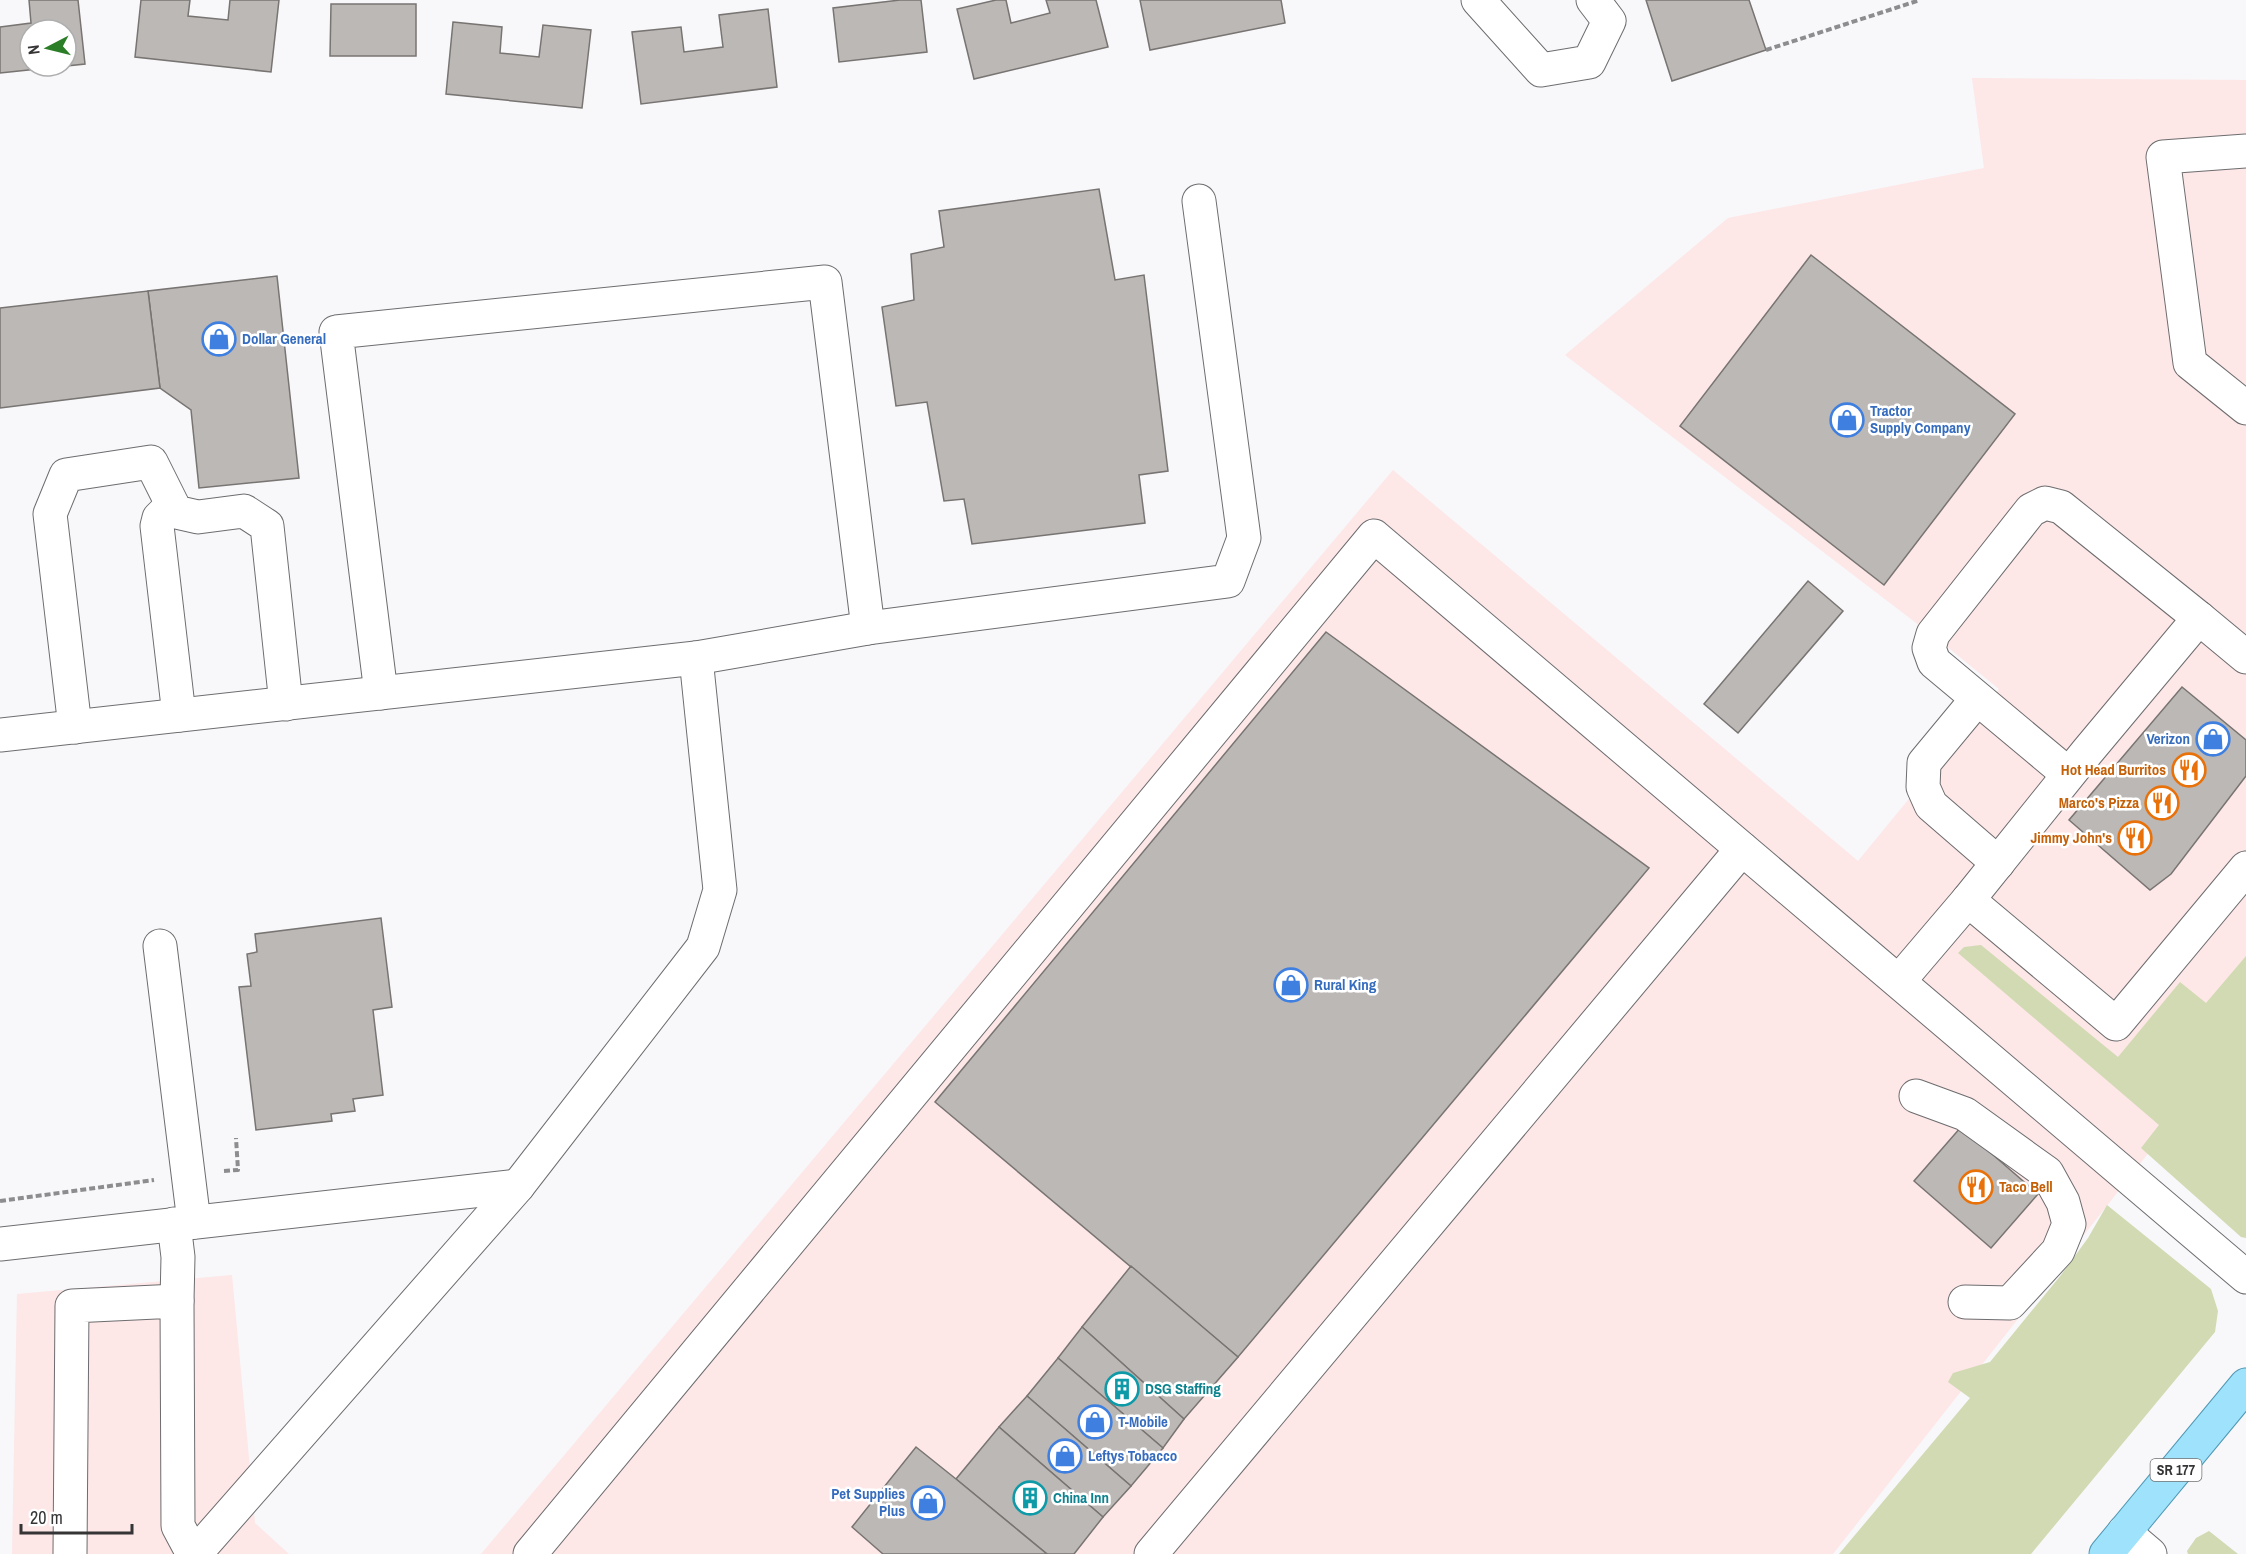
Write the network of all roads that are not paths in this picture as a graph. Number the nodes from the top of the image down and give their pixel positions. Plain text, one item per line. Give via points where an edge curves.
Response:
1 (1478, 0) edge
2 (1593, 0) edge
3 (2246, 151) edge
4 (1199, 201) dead end
5 (2246, 408) edge
6 (172, 505) junction
7 (2199, 618) junction
8 (868, 628) junction
9 (2246, 657) edge
10 (696, 658) junction
11 (381, 693) junction
12 (1977, 699) junction
13 (286, 704) junction
14 (179, 715) junction
15 (75, 727) junction
16 (0, 735) edge
17 (2068, 774) junction
18 (1742, 849) junction
19 (1998, 863) junction
20 (2246, 868) edge
21 (1968, 900) junction
22 (160, 946) dead end
23 (1899, 981) junction
24 (1916, 1096) dead end
25 (518, 1186) junction
26 (184, 1223) junction
27 (0, 1244) edge
28 (2246, 1277) edge
29 (177, 1301) junction
30 (1965, 1302) dead end
31 (2246, 1385) edge
32 (2115, 1543) edge
33 (70, 1554) edge
34 (194, 1554) edge
35 (530, 1554) edge
36 (1150, 1554) edge
37 (2150, 1554) edge

1 - 2 lane via 1541,70 1589,62 1609,21
3 - 5 lane via 2163,158 2190,363
4 - 8 lane via 1244,538 1228,581
6 - 13 lane via 176,512 198,517 244,510 267,526
6 - 14 lane via 159,518 157,526
6 - 15 lane via 151,462 66,475 50,514
7 - 9 lane
7 - 12 lane via 2061,507 2045,503 2031,510 1933,634 1929,648 1934,662
7 - 17 lane
8 - 10 lane
8 - 11 lane via 825,282 336,332
10 - 11 lane
10 - 25 lane via 720,890 704,947
11 - 13 lane
12 - 17 lane
12 - 19 lane via 1924,763 1923,788 1931,805
13 - 14 lane
14 - 15 lane
15 - 16 lane
17 - 19 lane
18 - 23 lane
18 - 35 lane via 1374,536
18 - 36 lane
19 - 21 lane
20 - 21 lane via 2116,1024
21 - 23 lane
22 - 26 lane via 188,1175
23 - 28 lane
24 - 30 lane via 1965,1114 2047,1173 2063,1202 2069,1224 2058,1251 2010,1303
25 - 26 lane
25 - 34 lane
26 - 27 lane
26 - 29 lane
29 - 33 lane via 72,1306
29 - 34 lane via 178,1526
31 - 32 main road, SR 177
32 - 37 lane

